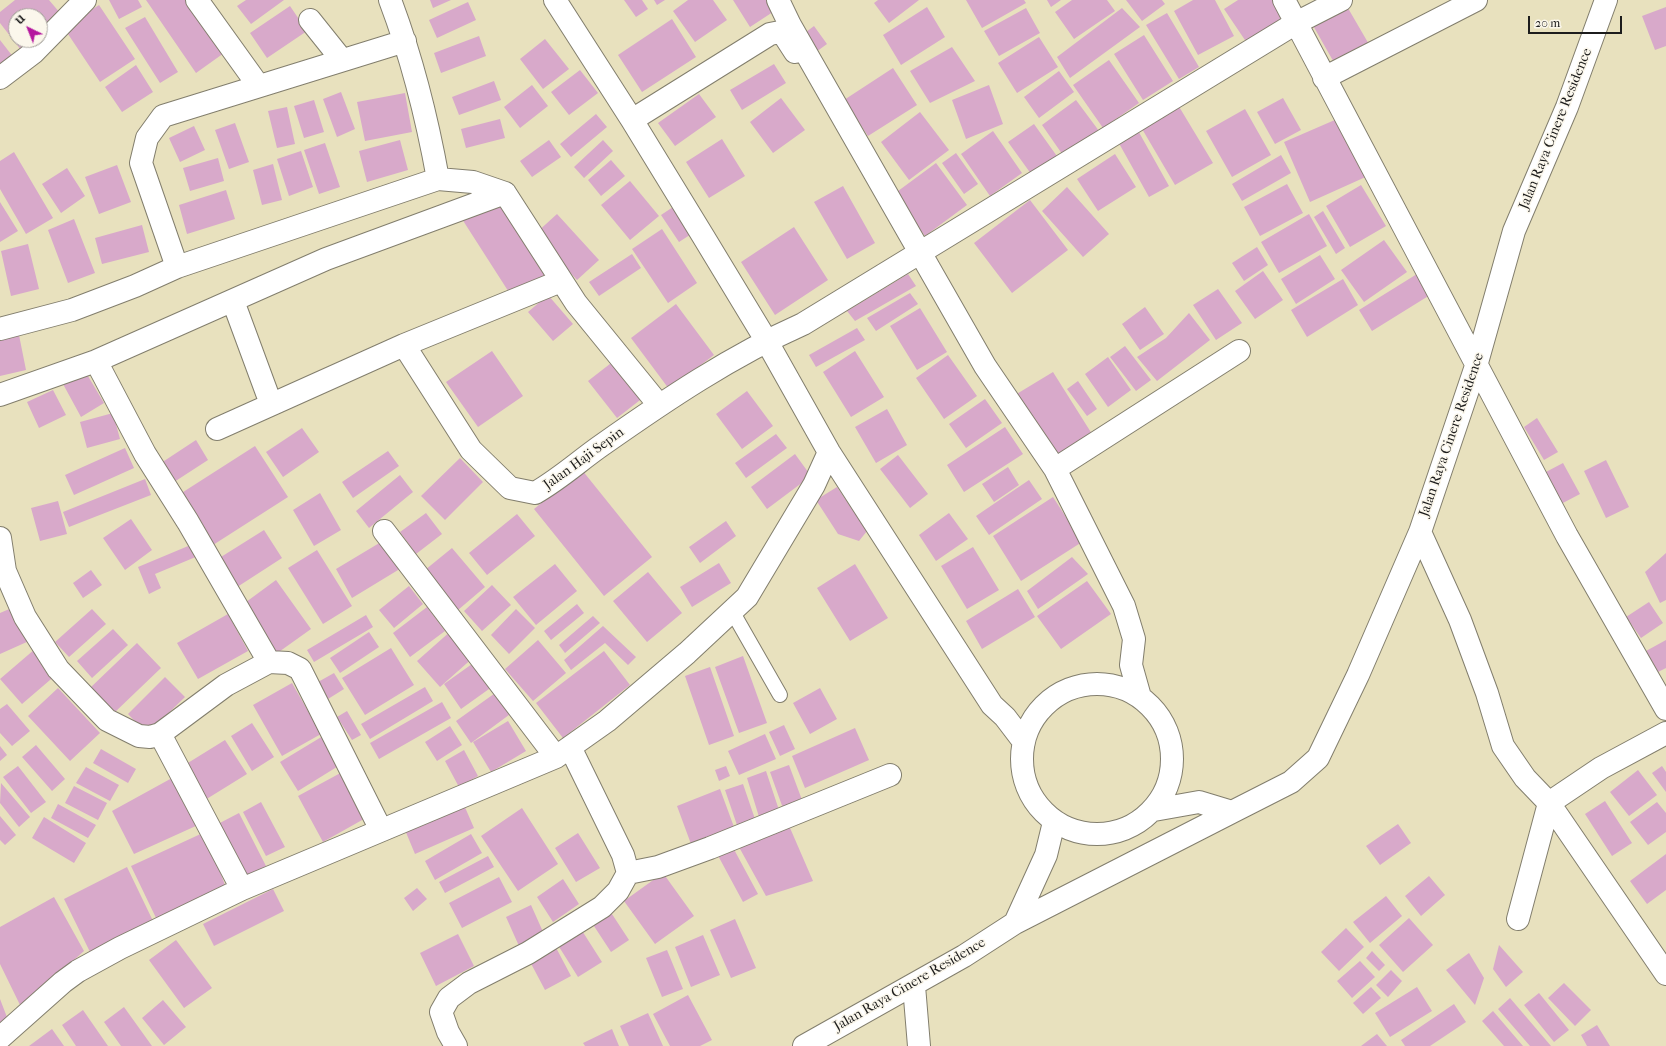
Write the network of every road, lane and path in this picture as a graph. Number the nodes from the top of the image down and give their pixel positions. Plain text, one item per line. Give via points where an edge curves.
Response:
1 (85, 0) edge
2 (197, 0) edge
3 (390, 0) edge
4 (555, 0) edge
5 (778, 0) edge
6 (1284, 0) edge
7 (1341, 0) edge
8 (1476, 0) edge
9 (1624, 0) edge
10 (1604, 5) edge
11 (310, 20) dead end
12 (1296, 23) junction
13 (405, 41) junction
14 (342, 60) junction
15 (0, 78) edge
16 (1324, 78) junction
17 (258, 85) junction
18 (632, 120) junction
19 (438, 179) junction
20 (505, 193) junction
21 (917, 255) junction
22 (178, 267) junction
23 (561, 281) junction
24 (233, 301) junction
25 (0, 329) edge
26 (766, 340) junction
27 (404, 345) junction
28 (1239, 351) dead end
29 (96, 361) junction
30 (1476, 366) junction
31 (0, 395) edge
32 (270, 404) junction
33 (659, 405) junction
34 (217, 429) dead end
35 (829, 452) junction
36 (1055, 469) junction
37 (384, 530) dead end
38 (1420, 532) junction
39 (0, 538) edge
40 (732, 611) junction
41 (269, 662) junction
42 (1131, 665) junction
43 (1106, 684) junction
44 (780, 695) dead end
45 (1140, 697) junction
46 (1666, 709) edge
47 (1027, 733) junction
48 (1666, 733) edge
49 (160, 734) junction
50 (563, 752) junction
51 (1172, 769) junction
52 (890, 775) dead end
53 (1199, 802) junction
54 (1549, 803) junction
55 (1154, 810) junction
56 (1232, 812) junction
57 (1062, 826) junction
58 (381, 830) junction
59 (628, 873) junction
60 (242, 889) junction
61 (1518, 919) dead end
62 (1015, 923) junction
63 (1666, 974) edge
64 (914, 986) junction
65 (0, 1038) edge
66 (456, 1046) edge
67 (804, 1046) edge
68 (919, 1046) edge

1 - 15 street via 33,53
2 - 17 street
3 - 13 street
4 - 18 street
5 - 21 street
6 - 12 street
7 - 12 street, Jalan Haji Sepin
8 - 16 street
9 - 10 street, Jalan Raya Cinere Residence
10 - 30 street, Jalan Raya Cinere Residence via 1567,107 1514,231
11 - 14 street
12 - 16 street
12 - 21 street, Jalan Haji Sepin
13 - 14 street
13 - 19 street via 432,142
14 - 17 street
16 - 30 street
17 - 22 street via 163,116 147,138 141,163
18 - 21 street via 770,34 780,32 791,45
18 - 26 street
19 - 20 street via 473,182
19 - 22 street
20 - 23 street
20 - 24 street via 326,259
21 - 26 street, Jalan Haji Sepin via 803,324
21 - 36 street via 986,366
22 - 25 street via 72,310
23 - 27 street
23 - 33 street
24 - 29 street
24 - 32 street
26 - 33 street, Jalan Haji Sepin
26 - 35 street
27 - 32 street
27 - 33 street, Jalan Haji Sepin via 471,450 510,488 536,493 558,480 599,447
28 - 36 street
29 - 31 street
29 - 41 street via 145,454 188,522
30 - 38 street, Jalan Raya Cinere Residence
30 - 46 street via 1567,536
32 - 34 street
35 - 40 street via 814,485 773,556 747,597
35 - 47 street via 992,704
36 - 42 street via 1124,606 1134,639
37 - 50 street
38 - 54 street via 1460,620 1503,746 1525,778
38 - 56 street, Jalan Raya Cinere Residence via 1358,675 1318,758 1291,782
39 - 49 street via 6,571 26,618 58,669 107,720 139,736 150,737
40 - 44 lane
40 - 50 street via 607,721
41 - 49 street via 226,685
41 - 58 street via 288,663 300,669
42 - 43 street
42 - 45 street
43 - 45 street via 1124,688
43 - 47 street via 1088,684 1054,697 1040,710
45 - 51 street via 1154,709 1164,724 1171,741
47 - 57 street via 1021,759 1023,778 1040,810
48 - 54 street via 1600,768
49 - 60 street
50 - 58 street
50 - 59 street via 623,855
51 - 53 street
51 - 55 street via 1164,794
52 - 59 street via 710,848 658,867
53 - 55 street
53 - 56 street
54 - 61 street
54 - 63 street
55 - 57 street via 1140,822 1106,835 1088,835
56 - 62 street, Jalan Raya Cinere Residence
57 - 62 street
58 - 60 street
59 - 66 street via 618,891 602,907 528,953 469,983 449,998 441,1012
60 - 65 street via 78,971 62,982
62 - 64 street, Jalan Raya Cinere Residence
64 - 67 street, Jalan Raya Cinere Residence
64 - 68 street

